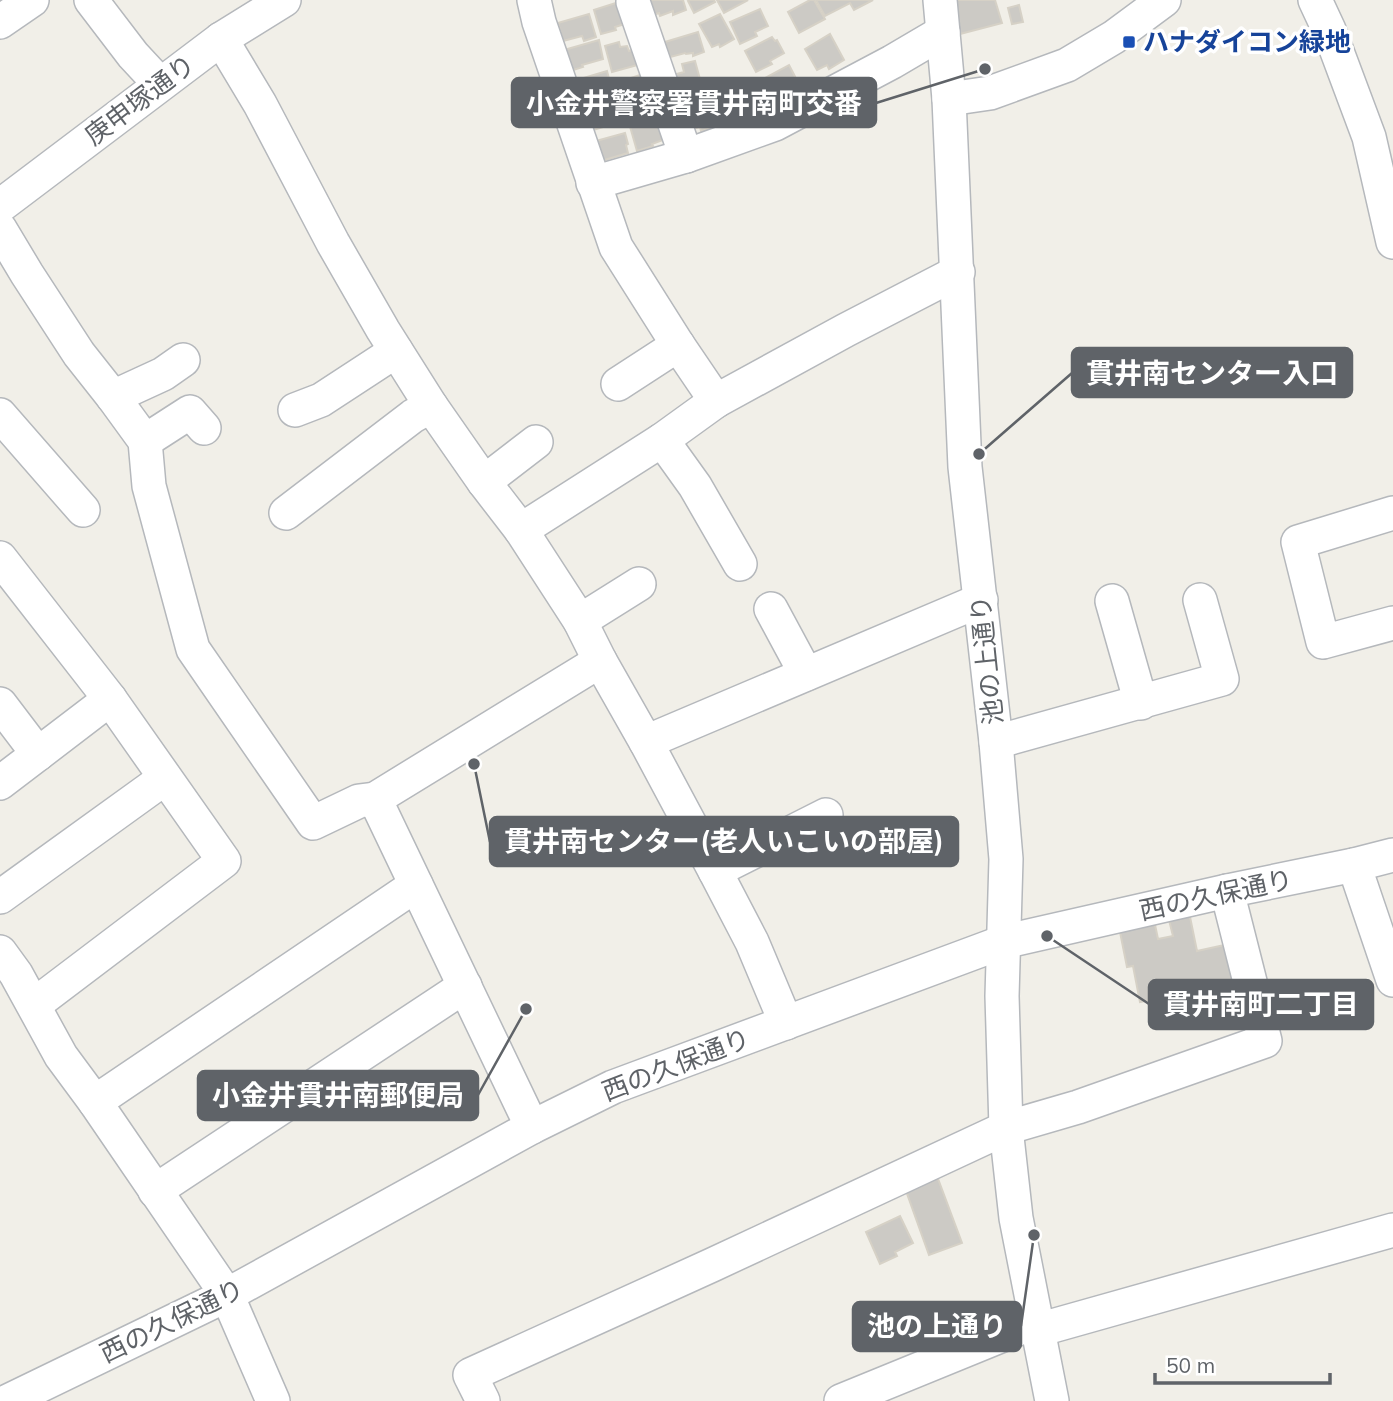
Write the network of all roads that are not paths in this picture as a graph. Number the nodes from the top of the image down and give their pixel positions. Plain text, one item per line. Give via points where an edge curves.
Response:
1 (32, 0) edge
2 (91, 0) edge
3 (284, 0) edge
4 (534, 0) edge
5 (1315, 0) edge
6 (1162, 1) edge
7 (633, 2) edge
8 (941, 16) edge
9 (0, 22) edge
10 (220, 39) junction
11 (160, 84) junction
12 (949, 99) junction
13 (1381, 132) edge
14 (685, 156) junction
15 (593, 183) junction
16 (0, 206) edge
17 (0, 229) edge
18 (1393, 242) edge
19 (958, 272) junction
20 (678, 345) junction
21 (396, 351) junction
22 (183, 360) dead end
23 (618, 384) dead end
24 (113, 397) junction
25 (716, 401) junction
26 (431, 406) junction
27 (295, 410) dead end
28 (0, 415) edge
29 (204, 428) dead end
30 (662, 440) junction
31 (145, 441) junction
32 (536, 442) dead end
33 (484, 482) junction
34 (83, 510) dead end
35 (286, 513) dead end
36 (1393, 513) edge
37 (521, 530) junction
38 (0, 558) edge
39 (740, 564) dead end
40 (639, 584) dead end
41 (981, 600) junction
42 (1200, 600) dead end
43 (1112, 601) dead end
44 (771, 609) dead end
45 (580, 621) junction
46 (1393, 623) edge
47 (600, 661) junction
48 (806, 674) junction
49 (110, 699) junction
50 (1142, 703) junction
51 (0, 704) edge
52 (996, 742) junction
53 (646, 743) junction
54 (38, 754) junction
55 (165, 778) junction
56 (0, 783) edge
57 (375, 799) junction
58 (826, 815) dead end
59 (1393, 855) edge
60 (1354, 865) junction
61 (715, 871) junction
62 (416, 885) junction
63 (1227, 891) junction
64 (0, 897) edge
65 (1003, 942) junction
66 (0, 952) edge
67 (1393, 980) edge
68 (465, 986) junction
69 (34, 1006) junction
70 (786, 1023) junction
71 (95, 1101) junction
72 (532, 1127) junction
73 (1006, 1128) junction
74 (155, 1191) junction
75 (1393, 1230) edge
76 (227, 1295) junction
77 (1038, 1325) junction
78 (8, 1401) edge
79 (273, 1401) edge
80 (483, 1401) edge
81 (841, 1401) edge
82 (1052, 1401) edge

1 - 9 street
2 - 11 street
3 - 10 street, 庚申塚通り
4 - 15 street
5 - 13 street
6 - 12 street via 1067,65 990,93
7 - 14 street
8 - 12 street, 池の上通り
8 - 14 street via 892,62 775,124
10 - 11 street, 庚申塚通り
10 - 21 street
11 - 16 street, 庚申塚通り
12 - 19 street, 池の上通り
13 - 18 street
14 - 15 street
15 - 20 street via 616,247
17 - 24 street via 79,354
19 - 25 street
19 - 41 street, 池の上通り via 965,467
20 - 23 street
20 - 25 street
21 - 26 street
21 - 27 street via 321,400
22 - 24 street
24 - 31 street
25 - 30 street
26 - 33 street
26 - 35 street
28 - 34 street
29 - 31 street via 190,412
30 - 37 street
30 - 39 street
31 - 57 street via 149,486 193,649 313,823 359,801
32 - 33 street
33 - 37 street
36 - 46 street via 1298,542 1323,642
37 - 45 street
38 - 49 street
40 - 45 street
41 - 48 street
41 - 52 street, 池の上通り
42 - 50 street via 1222,679
43 - 50 street
44 - 48 street
45 - 47 street
47 - 53 street
47 - 57 street
48 - 53 street
49 - 54 street
49 - 55 street
50 - 52 street
51 - 54 street
52 - 65 street, 池の上通り via 1006,859
53 - 61 street
54 - 56 street
55 - 64 street
55 - 69 street via 225,861
57 - 62 street
58 - 61 street
59 - 60 street, 西の久保通り
60 - 63 street, 西の久保通り
60 - 67 street
61 - 70 street
62 - 68 street
62 - 71 street
63 - 65 street, 西の久保通り
63 - 73 street via 1265,1041
65 - 70 street, 西の久保通り
65 - 73 street, 池の上通り
66 - 69 street
68 - 72 street
68 - 74 street
69 - 71 street via 61,1056
70 - 72 street, 西の久保通り via 613,1087
71 - 74 street
72 - 76 street, 西の久保通り
73 - 77 street, 池の上通り via 1016,1218
73 - 80 street via 470,1375
74 - 76 street
75 - 77 street
76 - 78 street, 西の久保通り
76 - 79 street
77 - 81 street
77 - 82 street, 池の上通り

